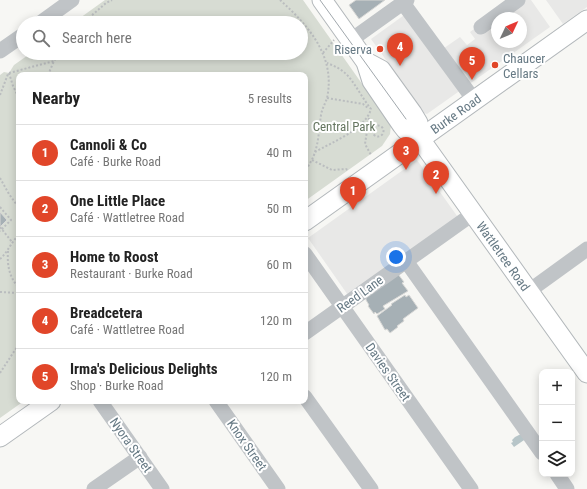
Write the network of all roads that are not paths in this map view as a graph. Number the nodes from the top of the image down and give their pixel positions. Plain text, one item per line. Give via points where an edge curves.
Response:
1 (72, 0) edge
2 (322, 0) edge
3 (518, 0) edge
4 (405, 1) edge
5 (50, 16) edge
6 (587, 20) edge
7 (481, 27) dead end
8 (16, 40) edge
9 (342, 40) junction
10 (0, 51) edge
11 (474, 100) junction
12 (420, 139) junction
13 (474, 213) junction
14 (308, 219) edge
15 (587, 249) edge
16 (308, 258) edge
17 (406, 261) junction
18 (529, 291) junction
19 (342, 307) junction
20 (308, 331) edge
21 (587, 373) edge
22 (308, 401) edge
23 (47, 404) edge
24 (102, 404) edge
25 (218, 404) edge
26 (0, 438) edge
27 (539, 449) edge
28 (140, 457) junction
29 (559, 477) edge
30 (94, 489) edge
31 (162, 489) edge
32 (278, 489) edge
33 (371, 489) edge
34 (471, 489) edge
35 (567, 489) edge

1 - 5 street
2 - 9 main road, Wattletree Road
3 - 7 street
4 - 9 street
4 - 11 street
6 - 11 main road, Burke Road
8 - 10 street
9 - 12 main road, Wattletree Road via 366,62 381,70 418,123
11 - 12 main road, Burke Road
12 - 13 main road, Wattletree Road
12 - 14 main road, Burke Road
13 - 17 street, Reed Lane
13 - 18 main road, Wattletree Road
15 - 18 street
16 - 19 street, Davies Street
17 - 19 street, Reed Lane
17 - 27 street
18 - 21 main road, Wattletree Road
19 - 20 street, Reed Lane
19 - 34 street, Davies Street
22 - 33 street
23 - 26 main road
24 - 28 street, Nyora Street
25 - 32 street, Knox Street
28 - 30 street
28 - 31 street, Nyora Street
29 - 35 street

